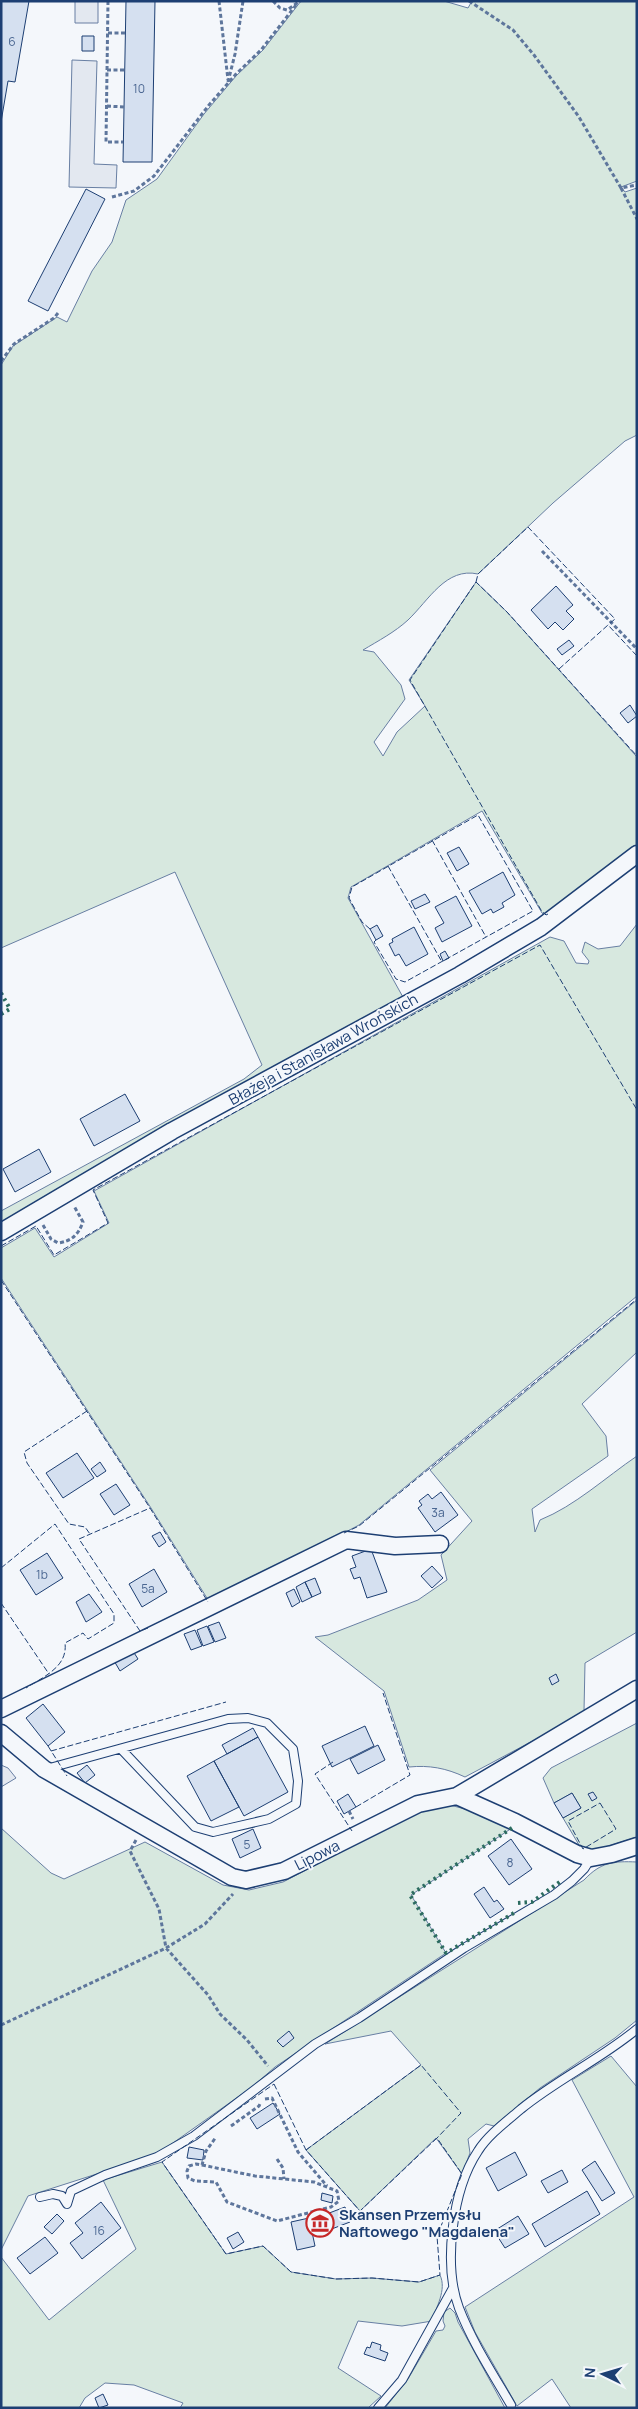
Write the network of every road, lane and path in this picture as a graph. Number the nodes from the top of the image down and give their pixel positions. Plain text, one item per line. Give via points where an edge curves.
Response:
1 (108, 1) edge
2 (219, 1) edge
3 (243, 1) edge
4 (273, 1) edge
5 (300, 1) edge
6 (469, 1) edge
7 (296, 5) junction
8 (108, 33) junction
9 (126, 33) dead end
10 (107, 70) junction
11 (125, 70) dead end
12 (228, 83) junction
13 (107, 106) junction
14 (124, 107) dead end
15 (123, 142) dead end
16 (637, 185) edge
17 (621, 188) junction
18 (112, 197) dead end
19 (637, 219) edge
20 (58, 313) dead end
21 (1, 361) edge
22 (542, 551) dead end
23 (637, 649) edge
24 (637, 854) edge
25 (66, 1194) junction
26 (32, 1214) junction
27 (1, 1232) edge
28 (440, 1544) dead end
29 (637, 1689) edge
30 (1, 1708) edge
31 (1, 1733) edge
32 (121, 1749) junction
33 (44, 1769) junction
34 (457, 1796) junction
35 (143, 1826) junction
36 (636, 1847) edge
37 (591, 1858) junction
38 (246, 1880) junction
39 (166, 1948) junction
40 (1, 2026) edge
41 (637, 2029) edge
42 (273, 2076) junction
43 (277, 2158) dead end
44 (202, 2165) junction
45 (284, 2179) junction
46 (327, 2186) junction
47 (40, 2197) dead end
48 (453, 2288) junction
49 (511, 2406) dead end
50 (378, 2408) edge

1 - 8 path
2 - 12 path
3 - 12 path
4 - 7 path via 287,10
5 - 7 path
6 - 17 path via 513,30 534,55 579,116
7 - 12 path via 261,50
8 - 9 path
8 - 10 path
10 - 11 path
10 - 13 path
12 - 18 path via 154,176 134,191
13 - 14 path
13 - 15 path via 106,142
16 - 17 path
17 - 19 path
20 - 21 path via 14,344
22 - 23 path
24 - 25 street, Błażeja i Stanisława Wrońskich via 541,927 460,975 172,1131
25 - 26 street, Błażeja i Stanisława Wrońskich
25 - 26 path via 83,1222 79,1233 69,1241 58,1243 51,1239 43,1224
26 - 27 street, Błażeja i Stanisława Wrońskich
28 - 30 street via 395,1546 346,1540
29 - 34 street, Lipowa
31 - 33 street
32 - 32 lane via 228,1719 248,1718 267,1723 293,1749 298,1782 296,1804 269,1819 212,1832 195,1827
32 - 33 lane
33 - 35 street
34 - 37 street
34 - 38 street, Lipowa via 418,1804 284,1871
35 - 38 street via 232,1877
35 - 39 path via 130,1852 159,1909
36 - 37 street
37 - 42 lane via 572,1881 554,1895 464,1948 315,2044
38 - 39 path via 205,1924
39 - 40 path
39 - 42 path via 208,1995 220,2014 265,2060
41 - 48 lane via 522,2108 478,2151 468,2170 454,2218
42 - 47 lane via 219,2118 163,2154 106,2174 71,2191 67,2204 62,2196
43 - 45 path via 284,2168
44 - 45 path
44 - 46 path via 206,2151 216,2137 259,2106 261,2099 272,2098 298,2152
44 - 46 path via 189,2166 188,2178 216,2182 227,2202 277,2221 330,2207 339,2201 339,2195
45 - 46 path
48 - 49 lane via 468,2328
48 - 50 lane via 402,2380

